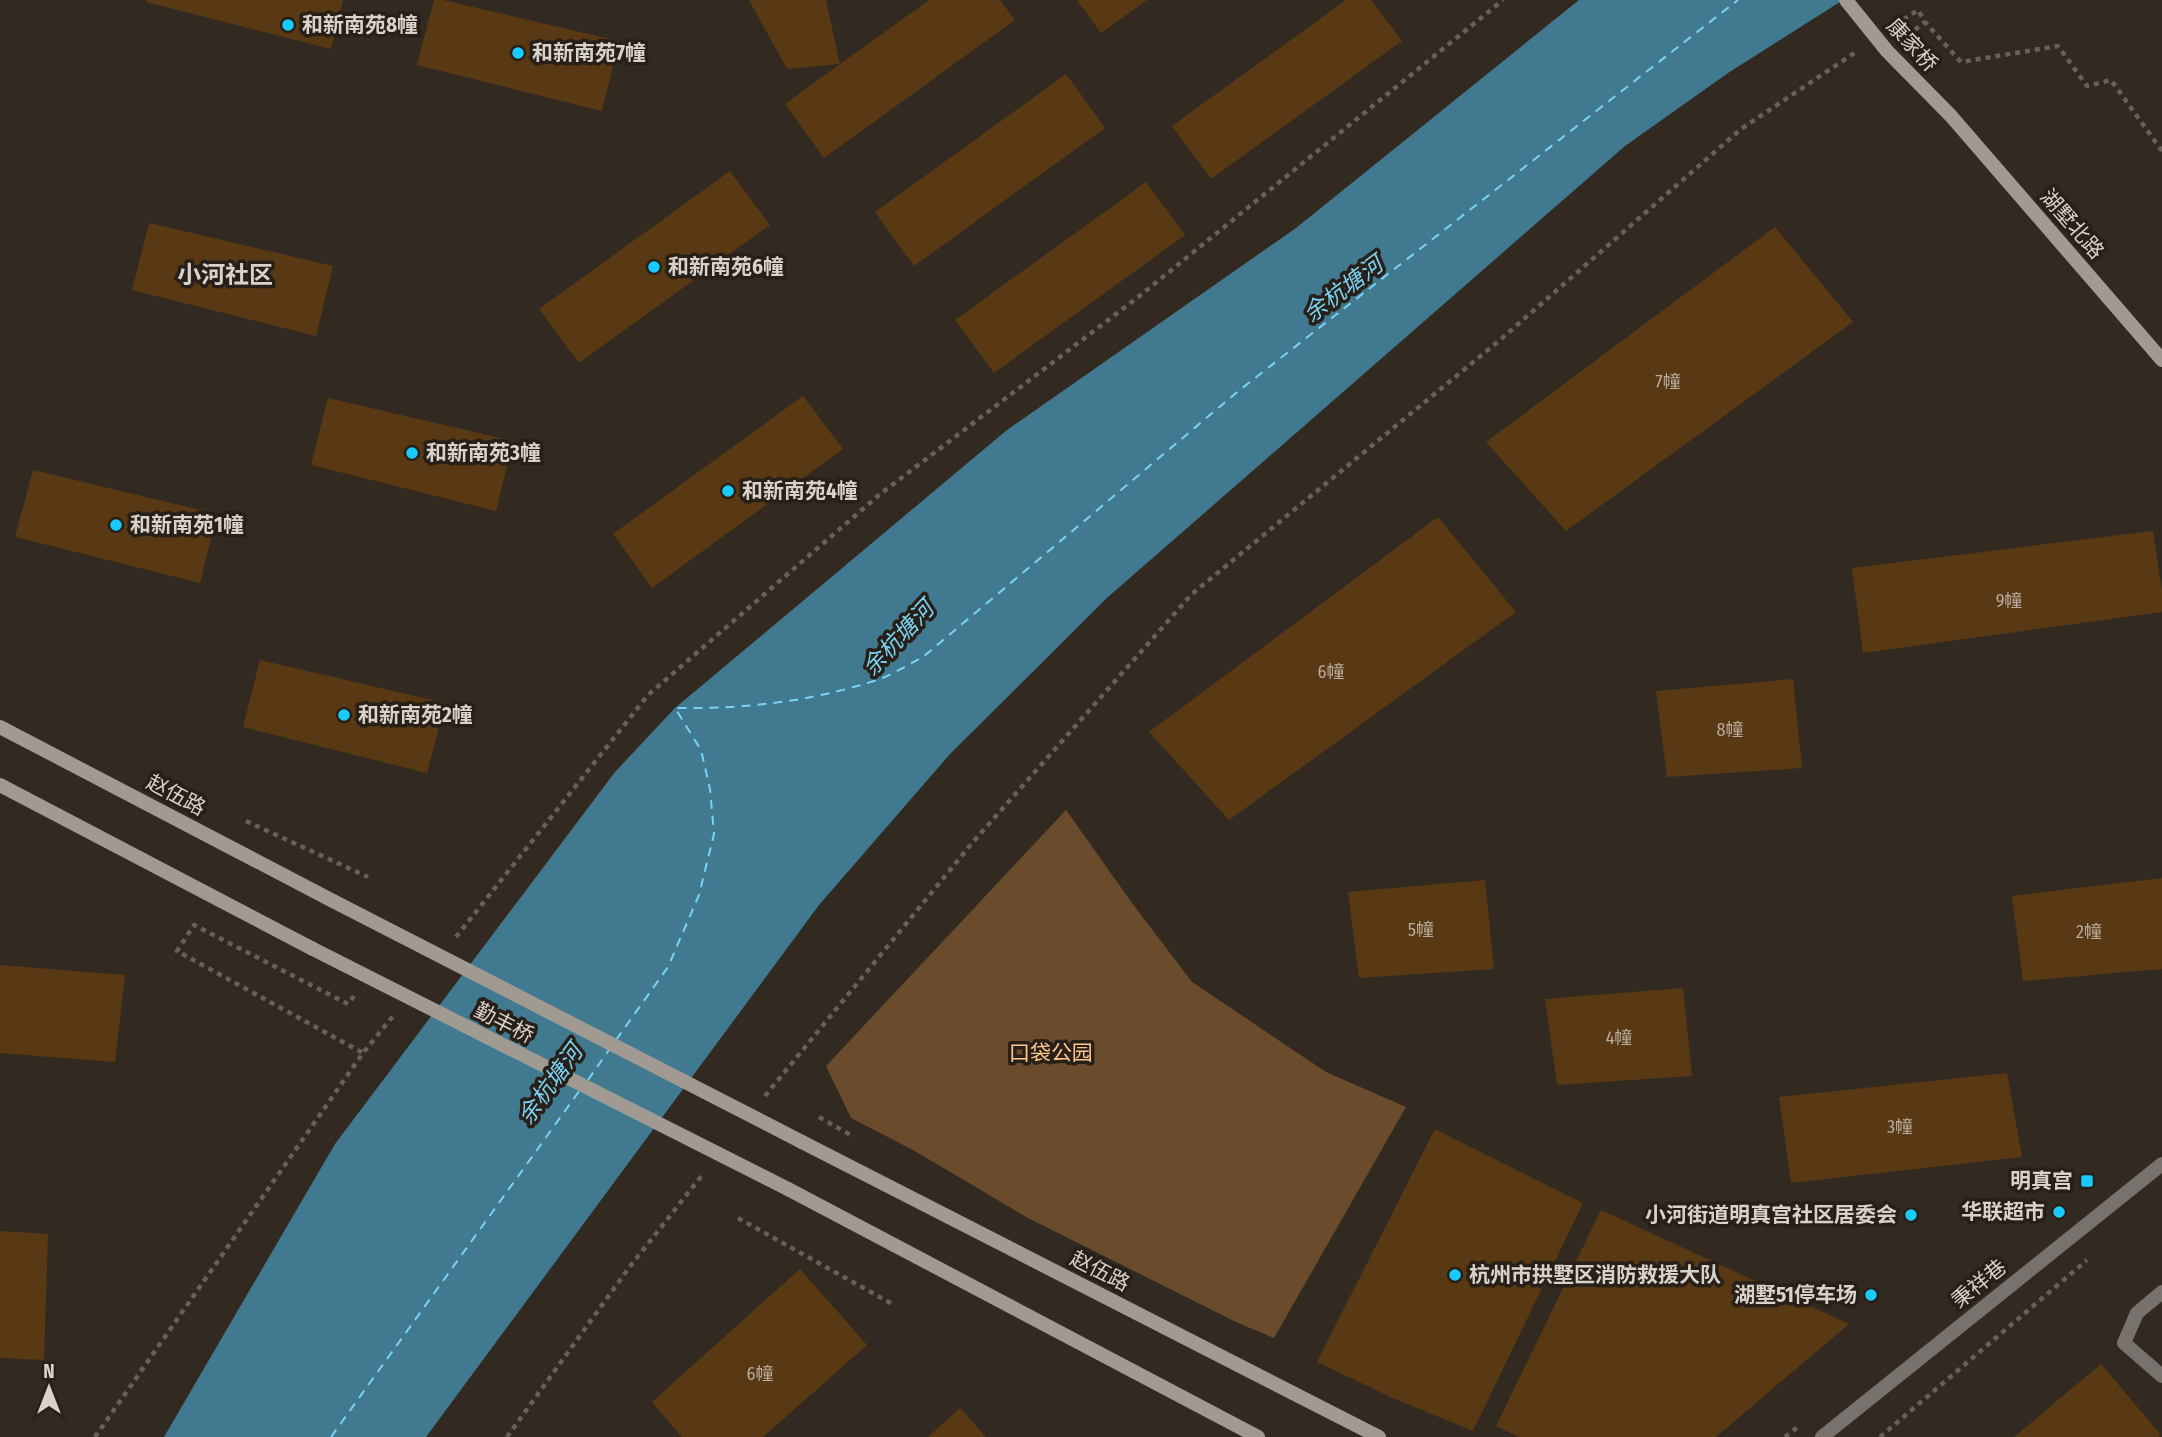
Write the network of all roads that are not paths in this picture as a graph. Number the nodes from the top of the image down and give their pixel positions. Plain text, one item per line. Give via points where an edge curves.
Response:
1 (1846, 0) edge
2 (1951, 116) joint
3 (2162, 360) edge
4 (0, 727) edge
5 (0, 785) edge
6 (333, 901) joint
7 (802, 1142) joint
8 (2162, 1164) edge
9 (2162, 1293) edge
10 (2162, 1376) edge
11 (1258, 1437) edge
12 (1379, 1437) edge
13 (1822, 1437) edge

1 - 2 main road, 康家桥, bridge via 1887,51
2 - 3 main road, 湖墅北路
4 - 6 main road, 赵伍路
5 - 11 main road, 勤丰桥, bridge via 313,950 789,1188
6 - 7 main road, 勤丰桥, bridge
7 - 12 main road, 赵伍路
8 - 13 street, 秉祥巷
9 - 10 street via 2137,1313 2124,1343

